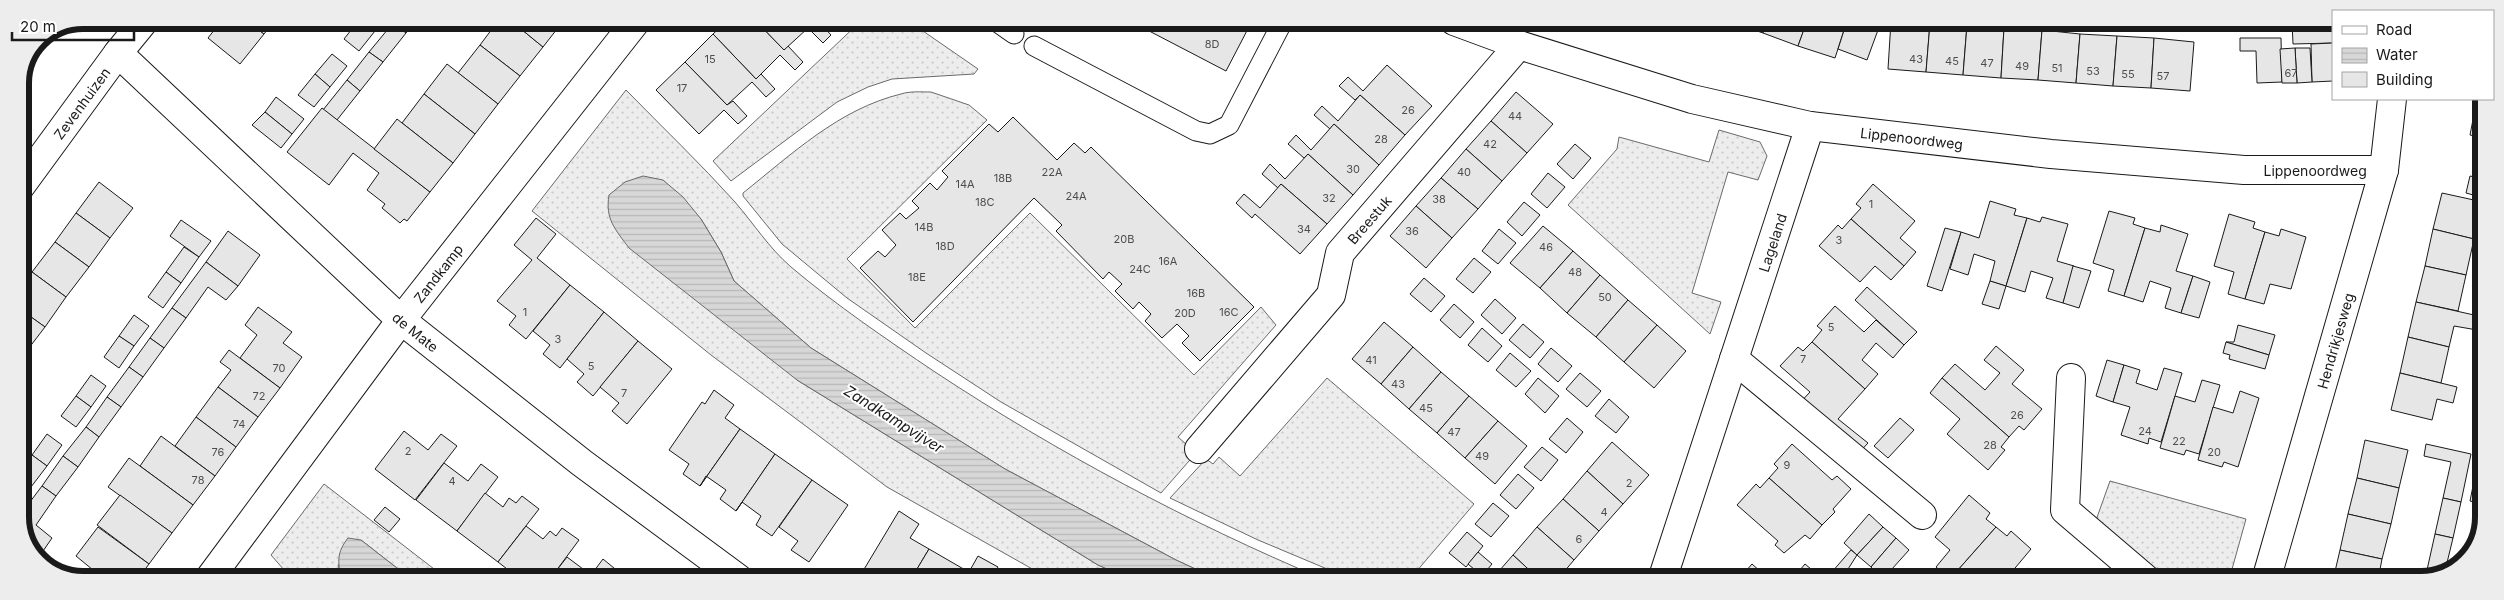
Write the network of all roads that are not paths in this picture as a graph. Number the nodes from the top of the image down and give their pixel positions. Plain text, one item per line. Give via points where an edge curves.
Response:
1 (138, 29) edge
2 (630, 29) edge
3 (1007, 29) edge
4 (1279, 29) edge
5 (1476, 29) edge
6 (1014, 34) dead end
7 (1519, 45) junction
8 (1034, 46) dead end
9 (118, 53) junction
10 (2392, 100) edge
11 (1810, 126) junction
12 (2384, 170) junction
13 (29, 175) edge
14 (402, 320) junction
15 (1734, 359) junction
16 (2071, 378) dead end
17 (1198, 449) dead end
18 (1922, 515) dead end
19 (215, 571) edge
20 (728, 571) edge
21 (1665, 571) edge
22 (2136, 571) edge
23 (2269, 571) edge

1 - 9 street, Zevenhuizen
2 - 14 street, Zandkamp
3 - 6 lane
4 - 8 lane via 1229,125 1210,134 1196,131
5 - 7 street, Lippenoordweg
7 - 11 street, Lippenoordweg via 1692,99
7 - 17 street, Breestuk via 1340,253 1331,295
9 - 13 street, Zevenhuizen
9 - 14 street, de Mate
10 - 12 street, Hendrikjesweg
11 - 12 street, Lippenoordweg via 2051,154 2244,170
11 - 15 street, Lageland
12 - 23 street, Hendrikjesweg
14 - 19 street, Zandkamp
14 - 20 street, de Mate via 582,463
15 - 18 street
15 - 21 street, Lageland
16 - 22 street via 2065,510

